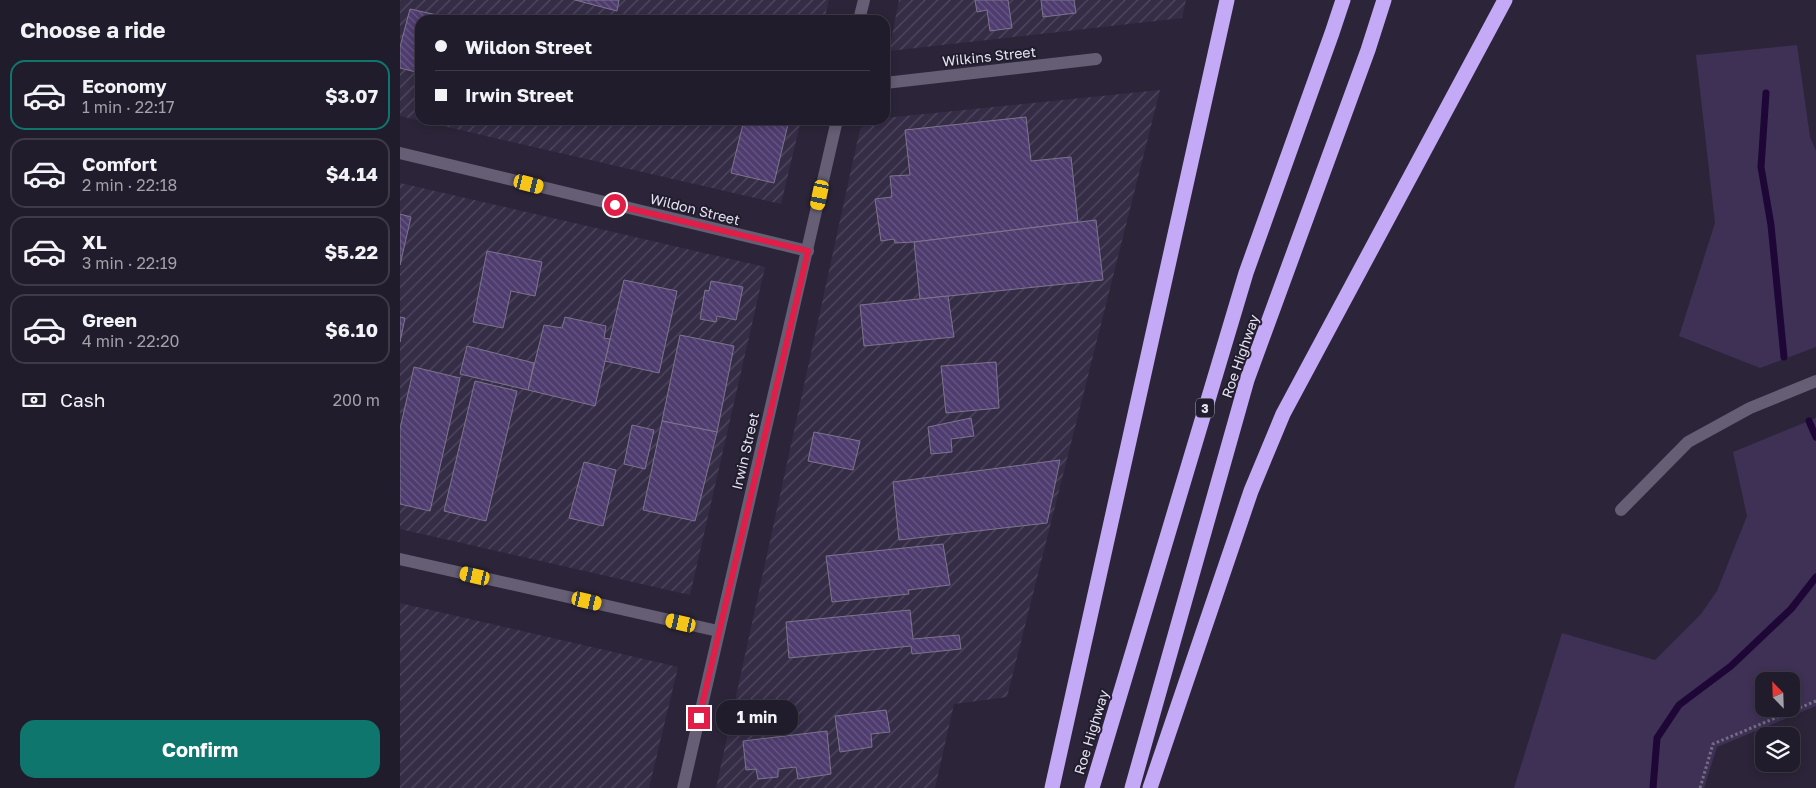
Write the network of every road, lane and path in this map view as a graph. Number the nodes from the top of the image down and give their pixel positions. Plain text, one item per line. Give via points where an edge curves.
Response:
1 (864, 0) edge
2 (1226, 0) edge
3 (1343, 0) edge
4 (1384, 0) edge
5 (1505, 0) edge
6 (860, 15) edge
7 (1096, 59) dead end
8 (890, 82) edge
9 (836, 125) edge
10 (400, 153) edge
11 (808, 251) junction
12 (1816, 381) edge
13 (1621, 510) dead end
14 (400, 559) edge
15 (718, 631) junction
16 (1816, 700) edge
17 (683, 788) edge
18 (1052, 788) edge
19 (1092, 788) edge
20 (1132, 788) edge
21 (1150, 788) edge
22 (1700, 788) edge

1 - 6 street
2 - 18 highway
3 - 19 highway, Roe Highway / 3 via 1246,273
4 - 20 highway, Roe Highway via 1248,380
5 - 21 highway via 1283,414 1251,490
7 - 8 street, Wilkins Street
9 - 11 street, Irwin Street
10 - 11 street, Wildon Street
11 - 15 street, Irwin Street
12 - 13 street via 1750,408 1688,442
14 - 15 street
15 - 17 street, Irwin Street
16 - 22 path via 1713,744

